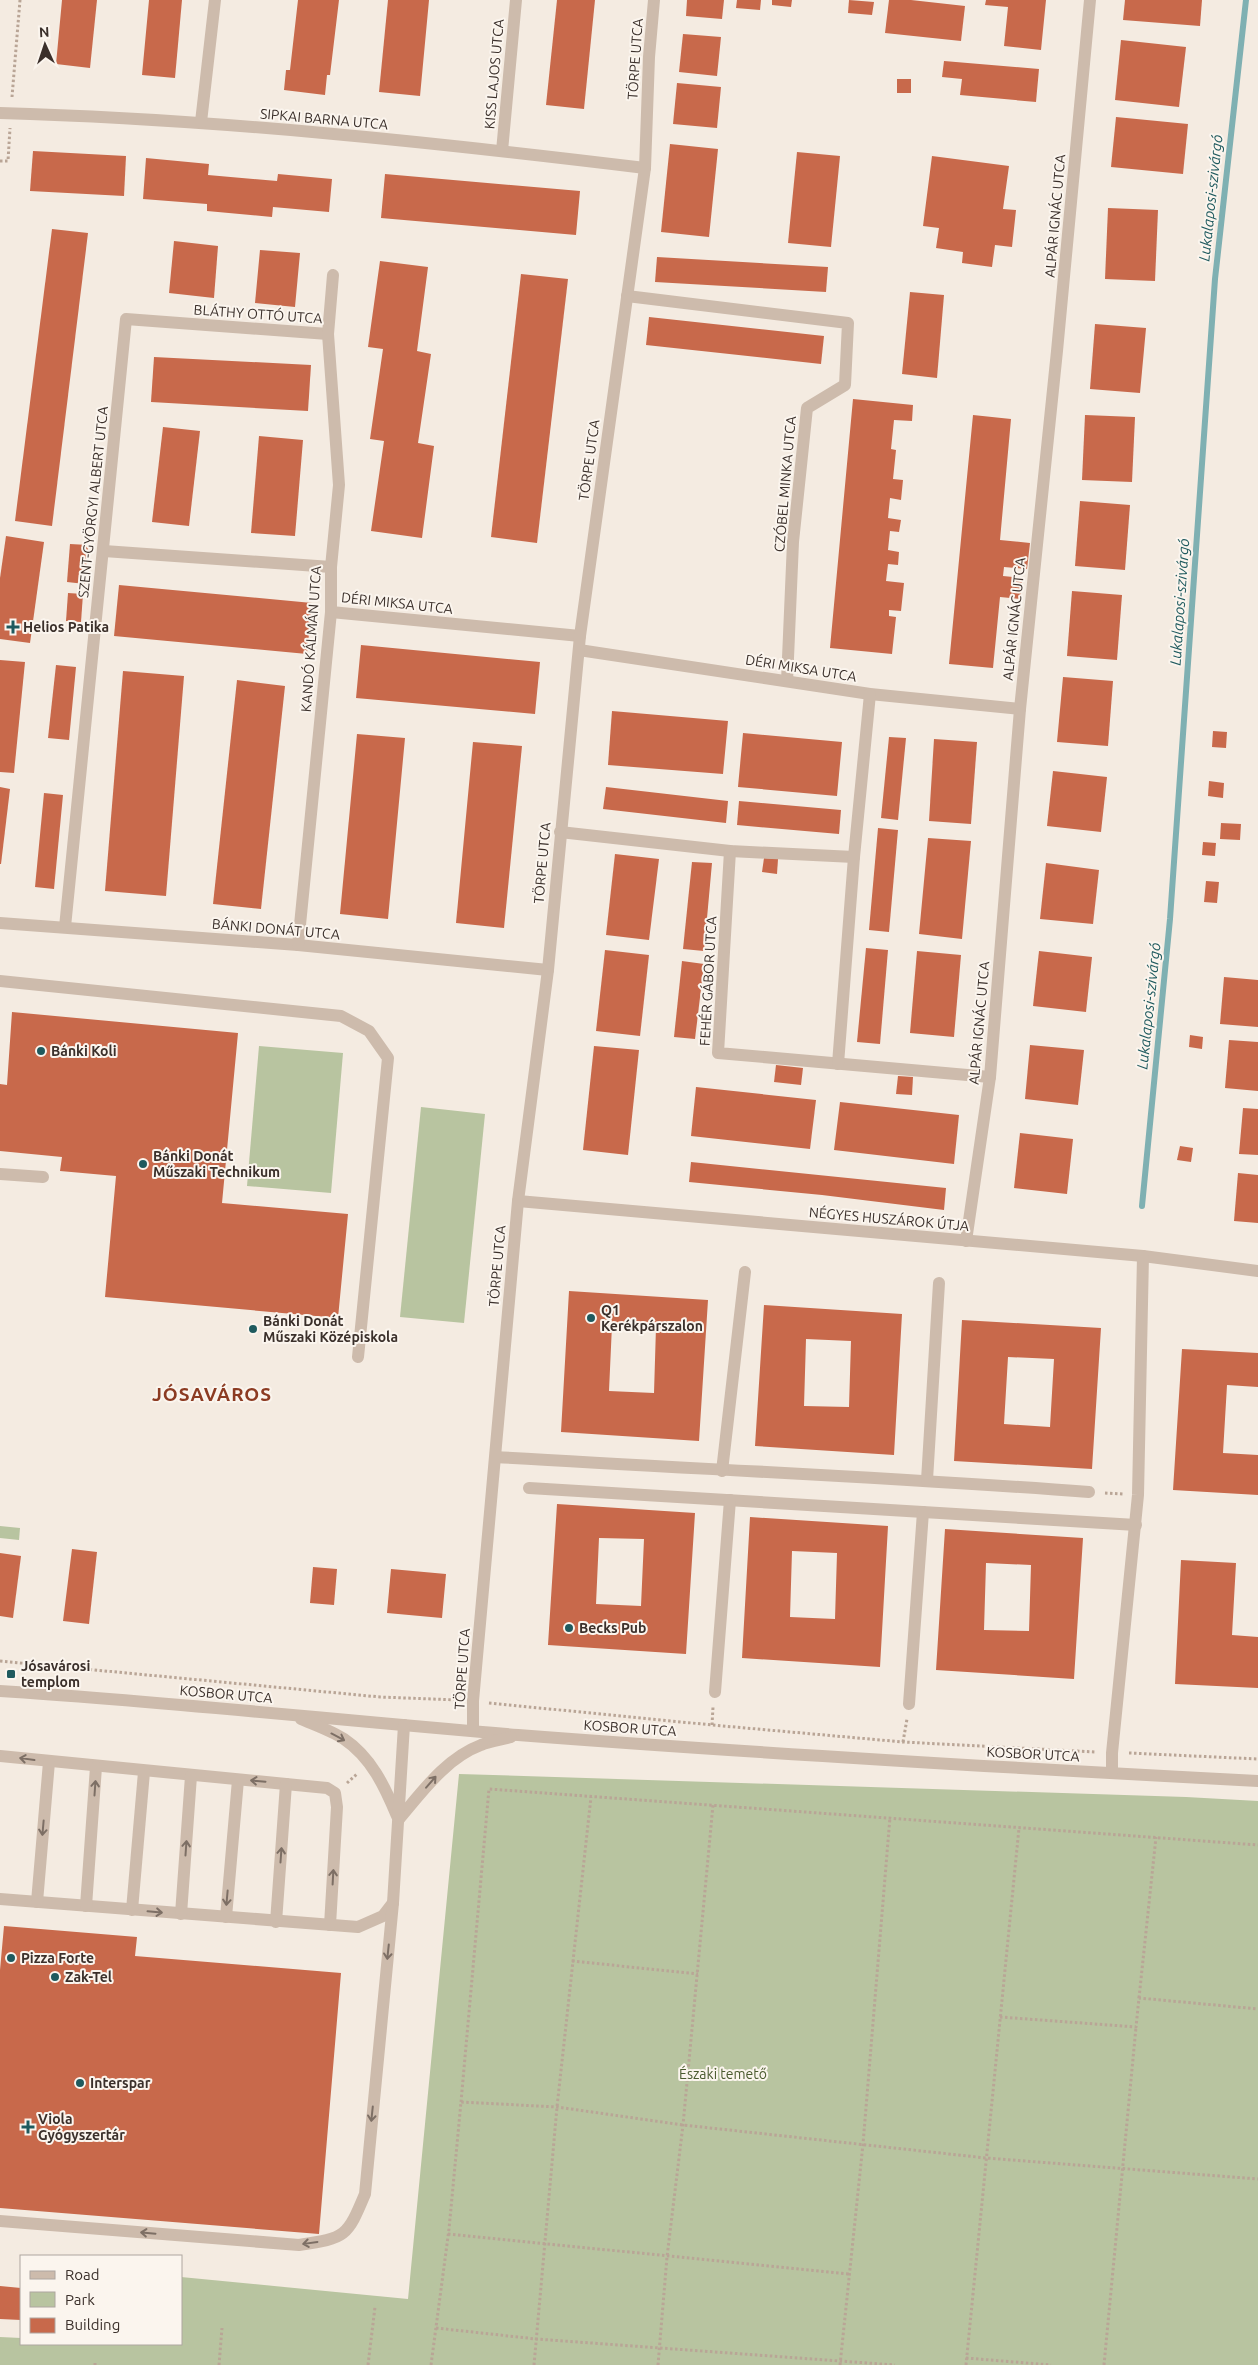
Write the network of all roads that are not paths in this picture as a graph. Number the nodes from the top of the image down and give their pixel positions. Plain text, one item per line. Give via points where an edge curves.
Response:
1 (214, 0) edge
2 (516, 0) edge
3 (654, 0) edge
4 (1090, 0) edge
5 (5, 114) edge
6 (202, 122) junction
7 (502, 150) junction
8 (645, 168) junction
9 (333, 275) dead end
10 (627, 296) junction
11 (126, 319) joint
12 (328, 334) junction
13 (104, 551) junction
14 (331, 567) junction
15 (331, 612) junction
16 (580, 636) junction
17 (579, 650) junction
18 (787, 681) junction
19 (870, 694) junction
20 (1020, 709) junction
21 (560, 832) junction
22 (730, 851) junction
23 (854, 858) junction
24 (0, 924) edge
25 (64, 927) junction
26 (298, 945) junction
27 (548, 970) junction
28 (0, 980) edge
29 (838, 1064) junction
30 (990, 1077) junction
31 (0, 1174) edge
32 (43, 1177) dead end
33 (518, 1201) junction
34 (966, 1241) junction
35 (1143, 1256) junction
36 (1258, 1271) edge
37 (745, 1272) dead end
38 (939, 1284) dead end
39 (358, 1357) dead end
40 (496, 1457) junction
41 (722, 1471) junction
42 (927, 1480) junction
43 (529, 1488) dead end
44 (1089, 1492) road end
45 (730, 1500) junction
46 (923, 1512) junction
47 (1136, 1525) junction
48 (0, 1691) edge
49 (715, 1692) dead end
50 (909, 1704) road end
51 (294, 1715) junction
52 (404, 1725) junction
53 (473, 1731) junction
54 (521, 1735) junction
55 (0, 1756) edge
56 (49, 1762) junction
57 (96, 1767) junction
58 (144, 1772) junction
59 (1112, 1773) junction
60 (191, 1776) junction
61 (238, 1780) junction
62 (1258, 1781) edge
63 (286, 1784) junction
64 (399, 1819) junction
65 (0, 1899) edge
66 (37, 1902) junction
67 (393, 1903) junction
68 (86, 1906) junction
69 (132, 1910) junction
70 (180, 1914) junction
71 (226, 1917) junction
72 (276, 1922) junction
73 (330, 1926) junction
74 (0, 2221) edge

1 - 6 street
2 - 7 street, KISS LAJOS UTCA
3 - 8 street, TÖRPE UTCA
4 - 20 street, ALPÁR IGNÁC UTCA
5 - 6 street, SIPKAI BARNA UTCA
6 - 7 street, SIPKAI BARNA UTCA
7 - 8 street, SIPKAI BARNA UTCA
8 - 10 street, TÖRPE UTCA
9 - 12 street, BLÁTHY OTTÓ UTCA
10 - 16 street, TÖRPE UTCA
10 - 18 street, CZÓBEL MINKA UTCA via 848,324 845,385 807,408 794,542
11 - 12 street, BLÁTHY OTTÓ UTCA
11 - 13 street, SZENT-GYÖRGYI ALBERT UTCA
12 - 14 street, KANDÓ KÁLMÁN UTCA via 338,485
13 - 14 street
13 - 25 street, SZENT-GYÖRGYI ALBERT UTCA
14 - 15 street, KANDÓ KÁLMÁN UTCA
15 - 16 street, DÉRI MIKSA UTCA
15 - 26 street, KANDÓ KÁLMÁN UTCA
16 - 17 street, TÖRPE UTCA
17 - 18 street, DÉRI MIKSA UTCA
17 - 21 street, TÖRPE UTCA
18 - 19 street, DÉRI MIKSA UTCA
19 - 20 street, DÉRI MIKSA UTCA
19 - 23 street
20 - 30 street, ALPÁR IGNÁC UTCA
21 - 22 street
21 - 27 street, TÖRPE UTCA
22 - 23 street
22 - 29 street, FEHÉR GÁBOR UTCA via 718,1053
23 - 29 street
24 - 25 street, BÁNKI DONÁT UTCA
25 - 26 street, BÁNKI DONÁT UTCA
26 - 27 street, BÁNKI DONÁT UTCA
27 - 33 street, TÖRPE UTCA
28 - 39 street via 341,1016 369,1030 388,1058
29 - 30 street, FEHÉR GÁBOR UTCA
30 - 34 street, ALPÁR IGNÁC UTCA
31 - 32 street
33 - 34 street, NÉGYES HUSZÁROK ÚTJA
33 - 40 street, TÖRPE UTCA
34 - 35 street, NÉGYES HUSZÁROK ÚTJA
35 - 36 street, NÉGYES HUSZÁROK ÚTJA
35 - 47 street
37 - 41 street
38 - 42 street
40 - 41 street
40 - 53 street, TÖRPE UTCA via 473,1701
41 - 42 street
42 - 44 street
43 - 45 street
45 - 46 street
45 - 49 street
46 - 47 street
46 - 50 street
47 - 59 street
48 - 51 street, KOSBOR UTCA
51 - 52 street, KOSBOR UTCA
51 -> 64 street via 344,1739 370,1762
52 - 53 street, KOSBOR UTCA
52 - 64 street
53 - 54 street, KOSBOR UTCA
54 - 59 street, KOSBOR UTCA via 895,1762
64 -> 54 street via 437,1775 458,1757 480,1745
56 -> 55 street
56 - 57 street
56 -> 66 street
57 - 58 street
68 -> 57 street
58 - 60 street
58 - 69 street
59 - 62 street, KOSBOR UTCA
60 - 61 street
70 -> 60 street
63 -> 61 street
61 -> 71 street
72 -> 63 street
73 -> 63 street via 337,1807 335,1793 327,1788
64 - 67 street
65 - 66 street
66 - 68 street
67 - 73 street via 383,1916 358,1927
67 -> 74 street via 364,2194 352,2226 333,2240 299,2245
68 - 69 street
69 -> 70 street
70 - 71 street
71 - 72 street
72 - 73 street

